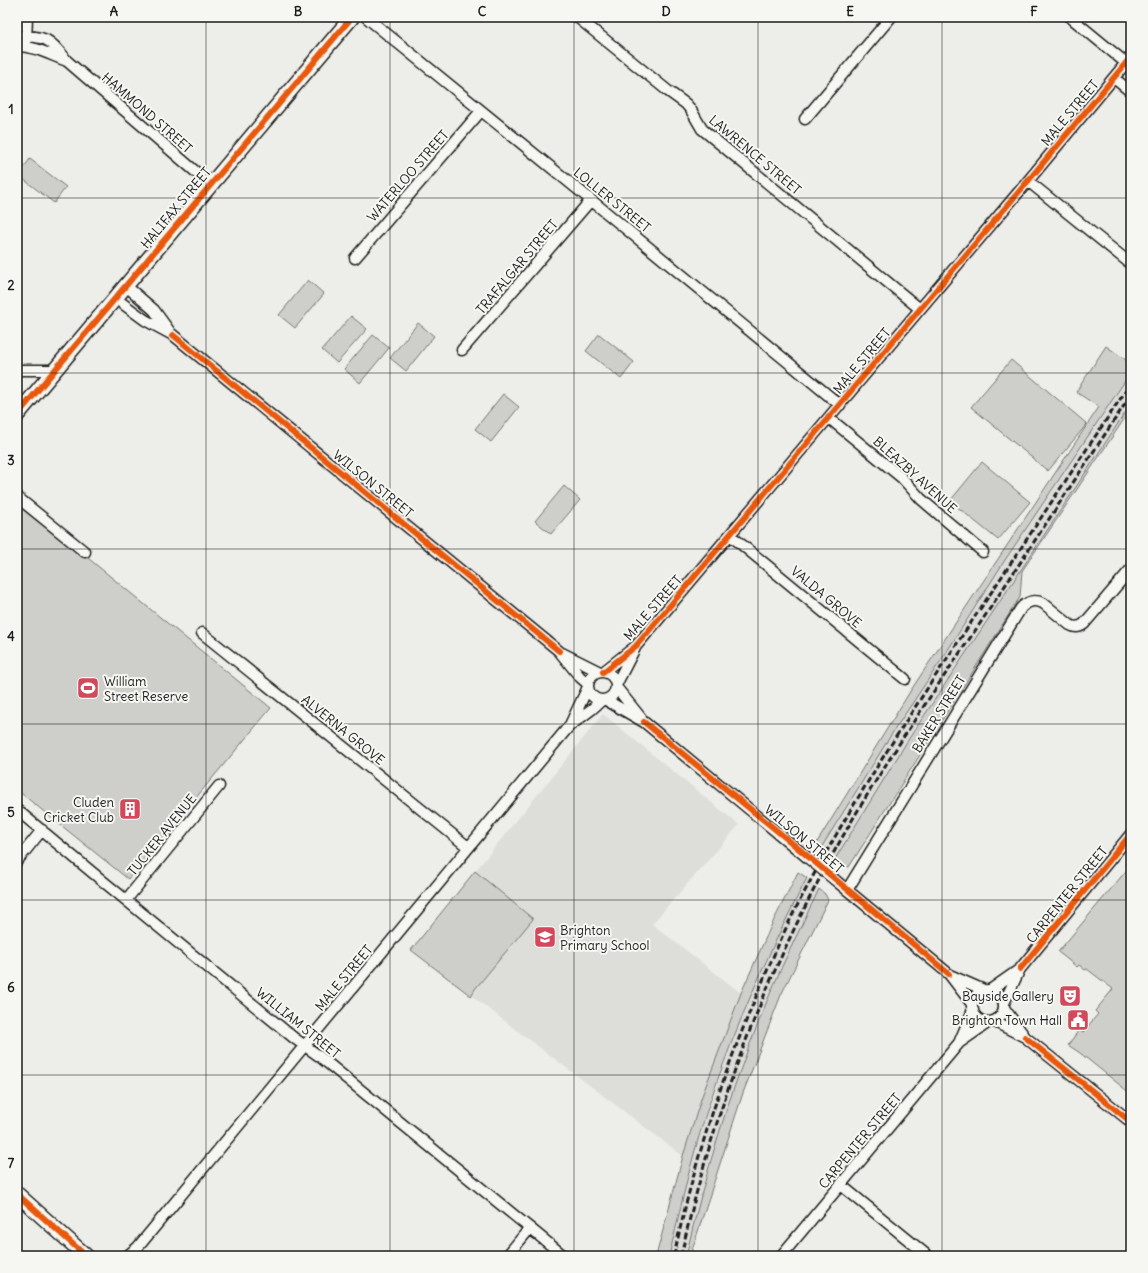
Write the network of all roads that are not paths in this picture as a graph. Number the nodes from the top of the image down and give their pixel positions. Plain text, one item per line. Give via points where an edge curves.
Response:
1 (27, 17) edge
2 (352, 17) edge
3 (366, 17) edge
4 (577, 17) edge
5 (891, 17) edge
6 (1070, 17) edge
7 (21, 41) edge
8 (1128, 60) edge
9 (1114, 78) junction
10 (1131, 92) edge
11 (481, 111) junction
12 (805, 119) dead end
13 (1028, 181) junction
14 (210, 184) junction
15 (591, 200) junction
16 (355, 258) dead end
17 (1131, 264) edge
18 (125, 285) junction
19 (115, 298) junction
20 (920, 309) junction
21 (173, 335) junction
22 (462, 350) dead end
23 (17, 370) edge
24 (54, 370) junction
25 (840, 405) junction
26 (17, 415) edge
27 (829, 418) junction
28 (17, 497) edge
29 (730, 535) junction
30 (84, 552) dead end
31 (983, 552) dead end
32 (1131, 569) edge
33 (202, 633) dead end
34 (636, 646) junction
35 (559, 651) junction
36 (602, 672) junction
37 (905, 679) dead end
38 (588, 685) junction
39 (616, 686) junction
40 (604, 700) junction
41 (644, 722) junction
42 (570, 725) junction
43 (219, 786) dead end
44 (17, 810) edge
45 (42, 830) junction
46 (1131, 834) edge
47 (468, 847) junction
48 (17, 861) edge
49 (847, 890) junction
50 (126, 900) junction
51 (1020, 969) junction
52 (949, 974) junction
53 (987, 990) junction
54 (1004, 1005) junction
55 (973, 1007) junction
56 (991, 1022) junction
57 (1025, 1037) junction
58 (959, 1043) junction
59 (305, 1046) junction
60 (1131, 1122) edge
61 (841, 1185) junction
62 (17, 1194) edge
63 (530, 1228) junction
64 (136, 1252) edge
65 (87, 1255) edge
66 (127, 1256) edge
67 (507, 1256) edge
68 (564, 1256) edge
69 (781, 1256) edge
70 (928, 1256) edge

1 - 7 street
2 - 14 street, HALIFAX STREET
3 - 11 street, LOLLER STREET
4 - 20 street, LAWRENCE STREET via 686,104 702,129
5 - 12 street
6 - 8 street
7 - 14 street, HAMMOND STREET via 67,61
8 - 9 street, MALE STREET
9 - 10 street
9 - 13 street, MALE STREET
11 - 15 street, LOLLER STREET
11 - 16 street, WATERLOO STREET
13 - 17 street
13 - 20 street, MALE STREET
14 - 18 street, HALIFAX STREET
15 - 22 street, TRAFALGAR STREET
15 - 25 street, LOLLER STREET
18 - 19 street, HALIFAX STREET
18 - 21 street, WILSON STREET via 154,310
19 - 21 street, WILSON STREET via 145,320
19 - 24 street, HALIFAX STREET
20 - 25 street, MALE STREET
21 - 35 street, WILSON STREET
23 - 24 street
24 - 26 street, HALIFAX STREET
25 - 27 street, MALE STREET
27 - 29 street, MALE STREET
27 - 31 street, BLEAZBY AVENUE via 902,478 921,499
28 - 30 street
29 - 34 street, MALE STREET
29 - 37 street, VALDA GROVE
32 - 49 street, BAKER STREET via 1084,624 1075,627 1070,625 1038,600 1030,601 1021,608
33 - 47 street, ALVERNA GROVE
34 - 36 street, MALE STREET
34 - 39 street, MALE STREET
35 - 36 street, WILSON STREET
35 - 38 street, WILSON STREET
36 - 38 street via 592,676
36 - 39 street via 612,676
38 - 40 street via 591,695 598,700
38 - 42 street, MALE STREET
39 - 40 street via 613,695
39 - 41 street, WILSON STREET
40 - 41 street, WILSON STREET
40 - 42 street, MALE STREET
41 - 49 street, WILSON STREET, bridge
42 - 47 street, MALE STREET
43 - 50 street, TUCKER AVENUE
44 - 45 street, WILLIAM STREET
45 - 48 street
45 - 50 street, WILLIAM STREET
46 - 51 street, CARPENTER STREET
47 - 59 street, MALE STREET
49 - 52 street, WILSON STREET
50 - 59 street, WILLIAM STREET
51 - 53 street, CARPENTER STREET
51 - 54 street, CARPENTER STREET
52 - 53 street, WILSON STREET
52 - 55 street, WILSON STREET
53 - 54 street via 1000,994
53 - 55 street via 976,996
54 - 56 street via 1001,1016
54 - 57 street
55 - 56 street via 979,1019
55 - 58 street, CARPENTER STREET
56 - 57 street
56 - 58 street, CARPENTER STREET
57 - 60 street
58 - 61 street, CARPENTER STREET
59 - 63 street, WILLIAM STREET
59 - 64 street, MALE STREET
61 - 69 street, CARPENTER STREET
61 - 70 street
62 - 65 street
63 - 67 street
63 - 68 street, WILLIAM STREET
64 - 66 street, MALE STREET

